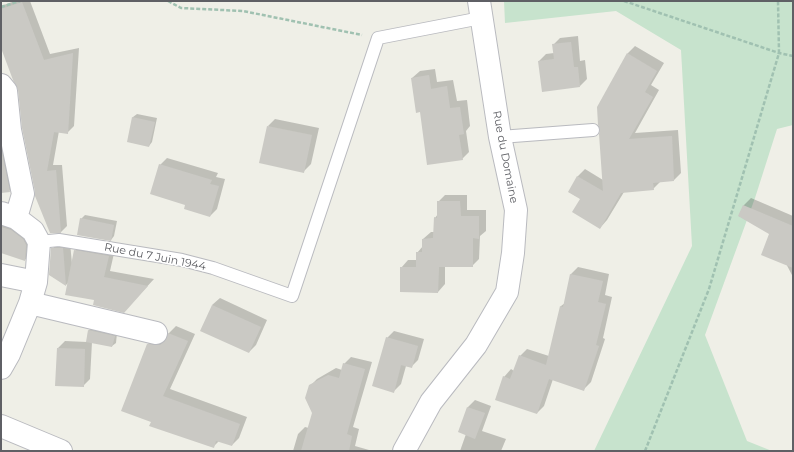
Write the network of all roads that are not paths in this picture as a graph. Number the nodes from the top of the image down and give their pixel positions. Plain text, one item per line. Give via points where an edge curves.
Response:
1 (480, 9) edge
2 (1, 85) edge
3 (5, 130) edge
4 (593, 130) dead end
5 (500, 137) junction
6 (9, 216) edge
7 (39, 242) junction
8 (1, 275) edge
9 (36, 282) junction
10 (30, 303) junction
11 (156, 333) dead end
12 (1, 368) edge
13 (1, 426) edge
14 (61, 451) edge
15 (404, 451) edge

1 - 5 street, Rue du Domaine
1 - 7 lane, Rue du 7 Juin 1944 via 378,38 292,296 213,268 182,260 59,240
2 - 3 street via 6,91
3 - 6 street via 22,194
4 - 5 lane
5 - 15 street, Rue du Domaine via 516,210 507,292 476,345 431,402
6 - 7 street via 33,231
7 - 9 street
8 - 9 street
9 - 10 street
10 - 11 street
10 - 12 street
13 - 14 street

